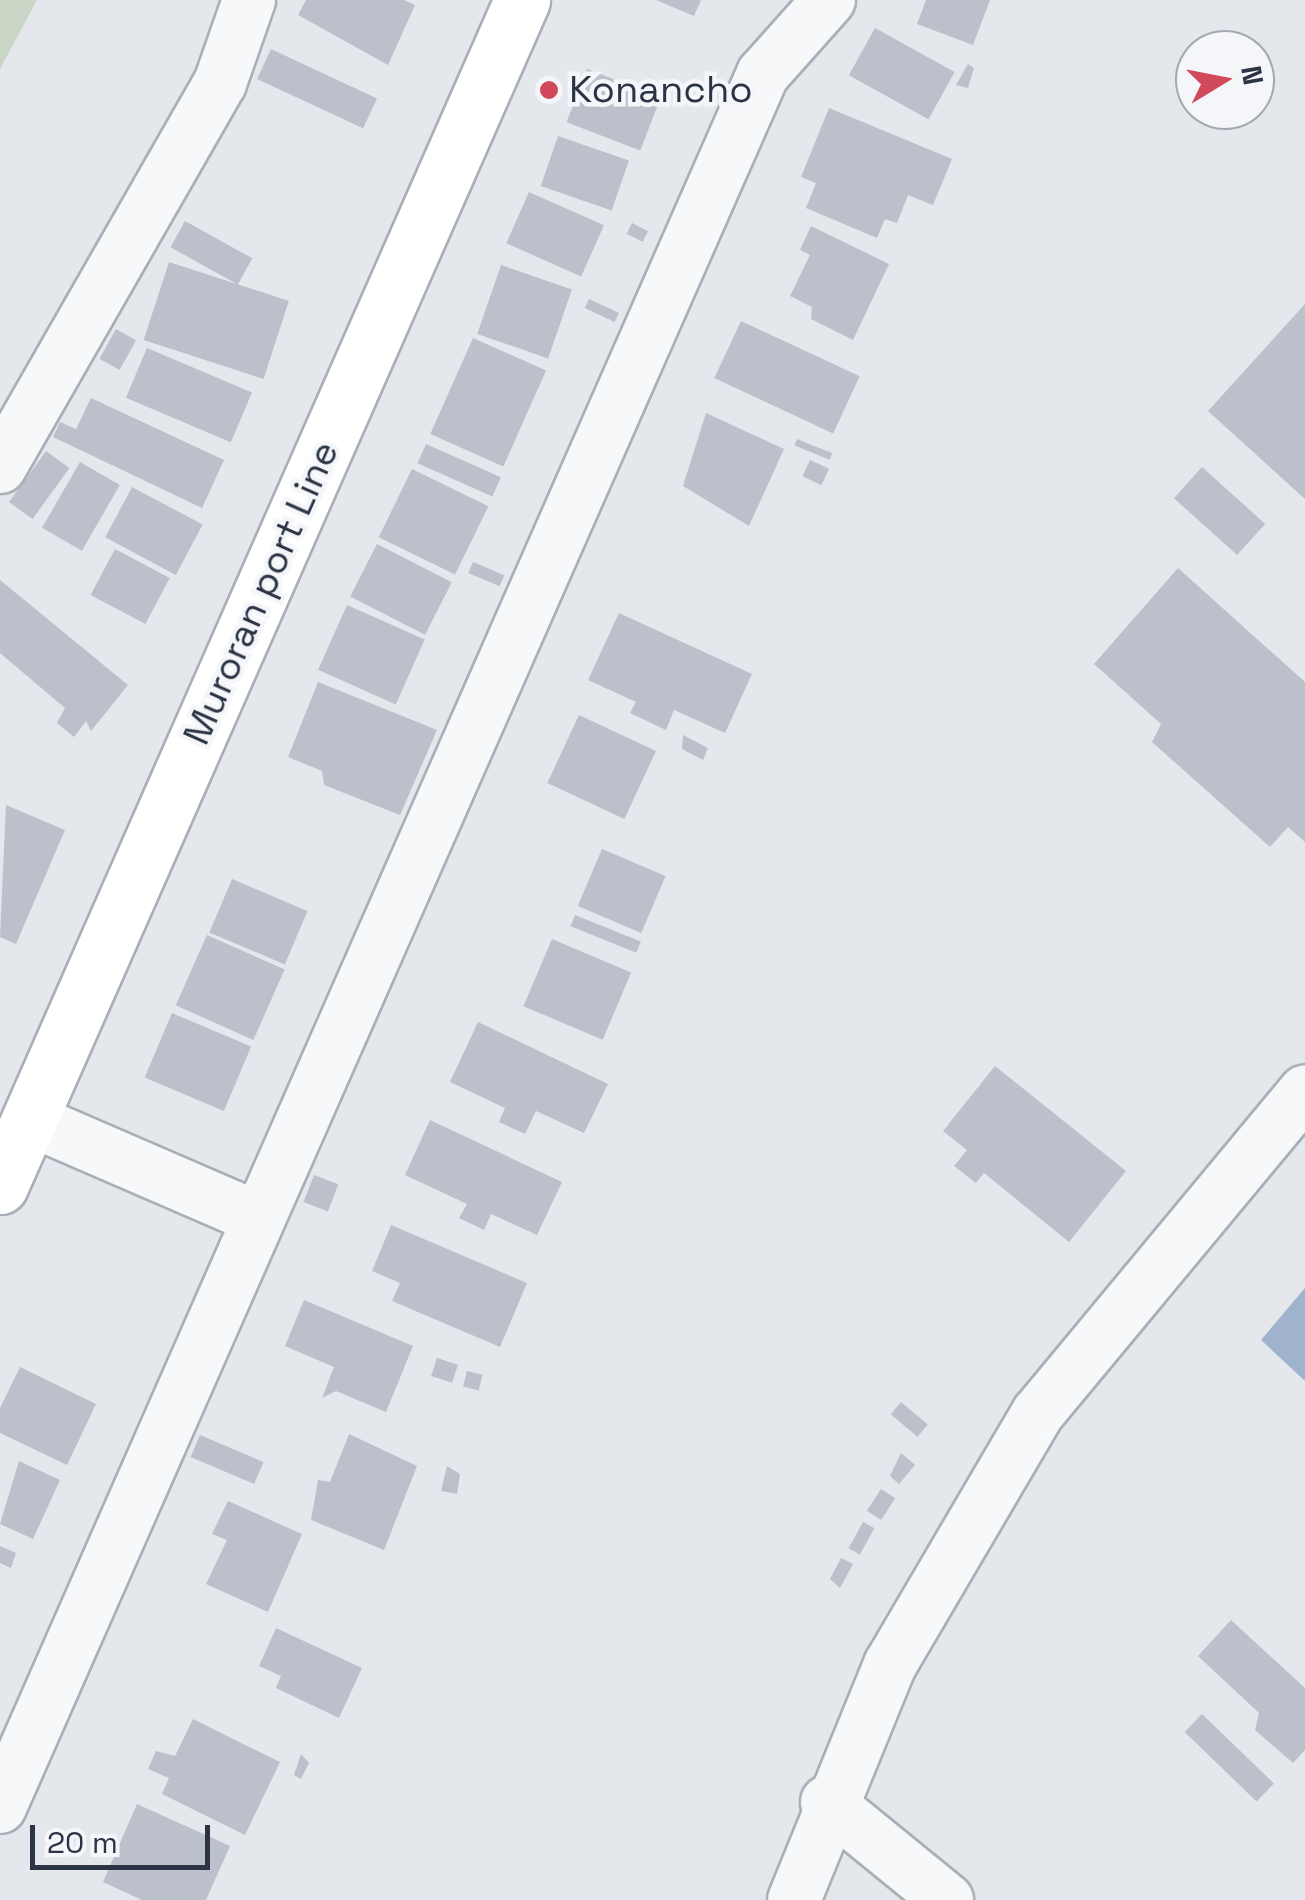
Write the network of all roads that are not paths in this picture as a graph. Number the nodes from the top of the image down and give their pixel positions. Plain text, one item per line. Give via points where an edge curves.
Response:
1 (249, 0) edge
2 (522, 0) edge
3 (829, 0) edge
4 (0, 467) edge
5 (1305, 1092) edge
6 (31, 1120) junction
7 (2, 1175) edge
8 (258, 1218) junction
9 (826, 1802) junction
10 (0, 1807) edge
11 (794, 1900) edge
12 (947, 1900) edge

1 - 4 street via 220,82
2 - 6 main road, Muroran port Line
3 - 8 street via 763,74
5 - 9 street via 1038,1413 890,1665
6 - 7 main road, Muroran port Line
6 - 8 street
8 - 10 street
9 - 11 street
9 - 12 street

